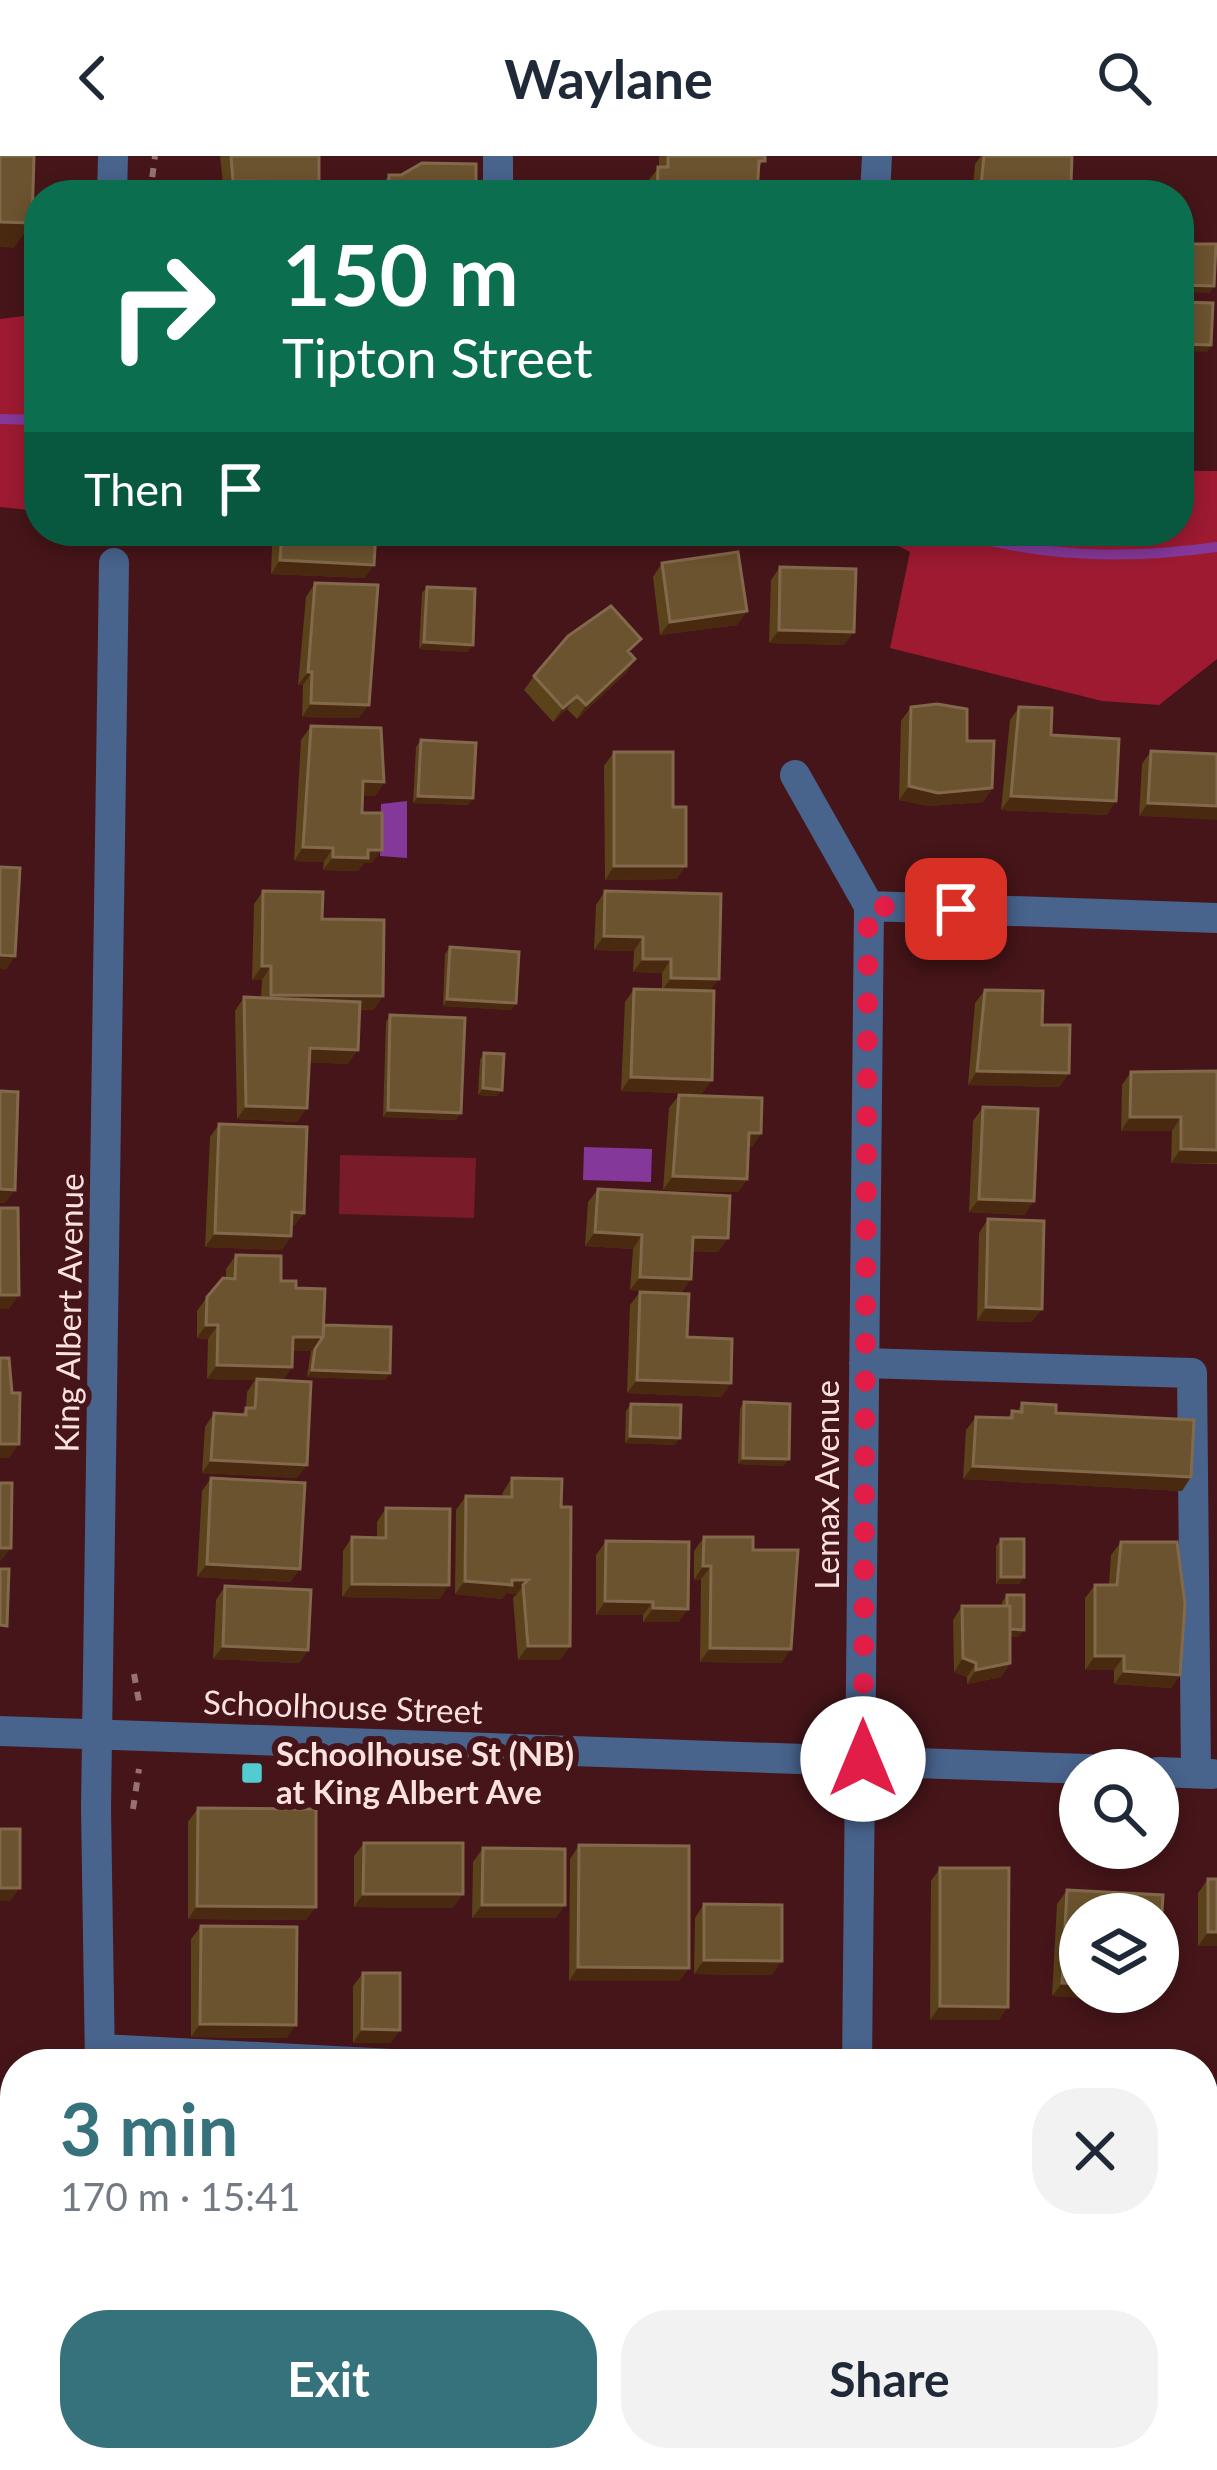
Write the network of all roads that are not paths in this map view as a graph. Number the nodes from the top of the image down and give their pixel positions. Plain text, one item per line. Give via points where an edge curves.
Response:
1 (114, 563) dead end
2 (795, 775) dead end
3 (868, 906) junction
4 (1217, 918) edge
5 (864, 1363) junction
6 (1204, 1372) edge
7 (0, 1731) edge
8 (99, 1735) junction
9 (863, 1759) junction
10 (1059, 1767) edge
11 (1207, 1774) edge
12 (101, 2049) edge
13 (856, 2049) edge

1 - 8 street, King Albert Avenue
2 - 3 street
3 - 4 street
3 - 5 street, Lemax Avenue
5 - 6 street
5 - 9 street, Lemax Avenue
6 - 11 street
7 - 8 street, Schoolhouse Street
8 - 9 street, Schoolhouse Street
8 - 12 street, King Albert Avenue
9 - 10 street, Schoolhouse Street
9 - 13 street, Lemax Avenue

